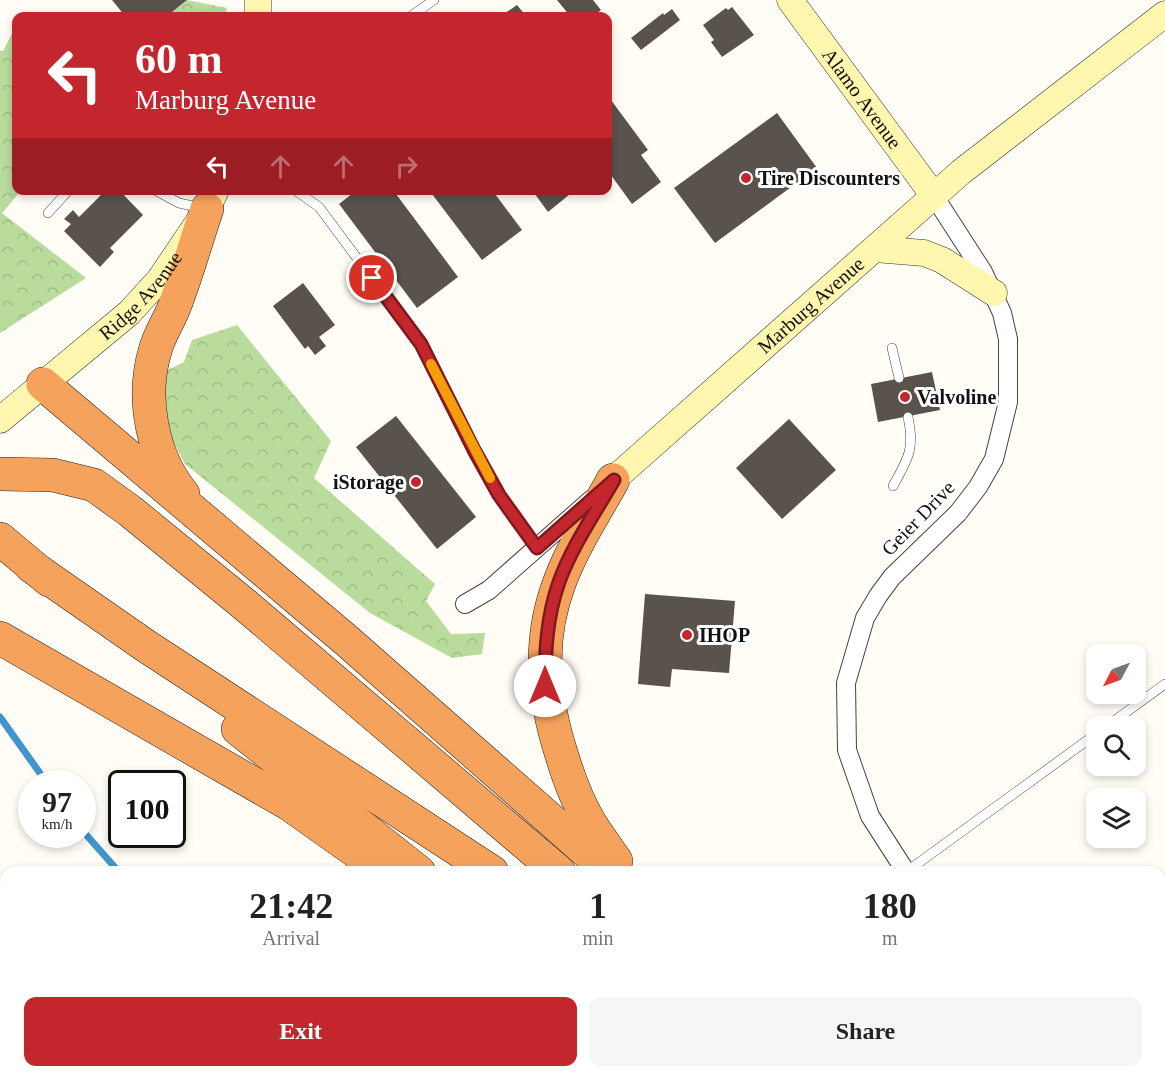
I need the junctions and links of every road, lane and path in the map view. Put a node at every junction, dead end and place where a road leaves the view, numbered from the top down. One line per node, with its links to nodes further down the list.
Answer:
1 (434, 0): 3 (lane)
2 (789, 0): 8 (street, Alamo Avenue)
3 (417, 12)
4 (1165, 14): 8 (street, Marburg Avenue)
5 (64, 195): 10 (lane)
6 (164, 195): 9 (lane)
7 (302, 195): 23 (lane)
8 (934, 196): 11 (street, Marburg Avenue); 12 (street, Geier Drive)
9 (211, 200): 15 (street, Ridge Avenue); 21 (highway)
10 (48, 213)
11 (875, 249): 12 (street); 19 (street, Marburg Avenue)
12 (994, 293): 36 (street, Geier Drive)
13 (892, 348): 14 (lane)
14 (899, 378)
15 (43, 384): 17 (street, Ridge Avenue); 21 (highway)
16 (908, 417): 20 (lane)
17 (0, 420)
18 (0, 474): 33 (highway)
19 (614, 480): 23 (street, Marburg Avenue); 35 (highway)
20 (893, 486)
21 (210, 525): 34 (highway)
22 (0, 539): 24 (highway)
23 (537, 548): 25 (street, Marburg Avenue)
24 (31, 566): 31 (highway); 32 (highway)
25 (465, 604)
26 (0, 638): 30 (highway)
27 (1165, 684): 28 (lane)
28 (1121, 716)
29 (1086, 741): 37 (lane)
30 (377, 866)
31 (411, 866)
32 (483, 866)
33 (552, 866)
34 (603, 866)
35 (621, 866)
36 (902, 866)
37 (914, 866)

